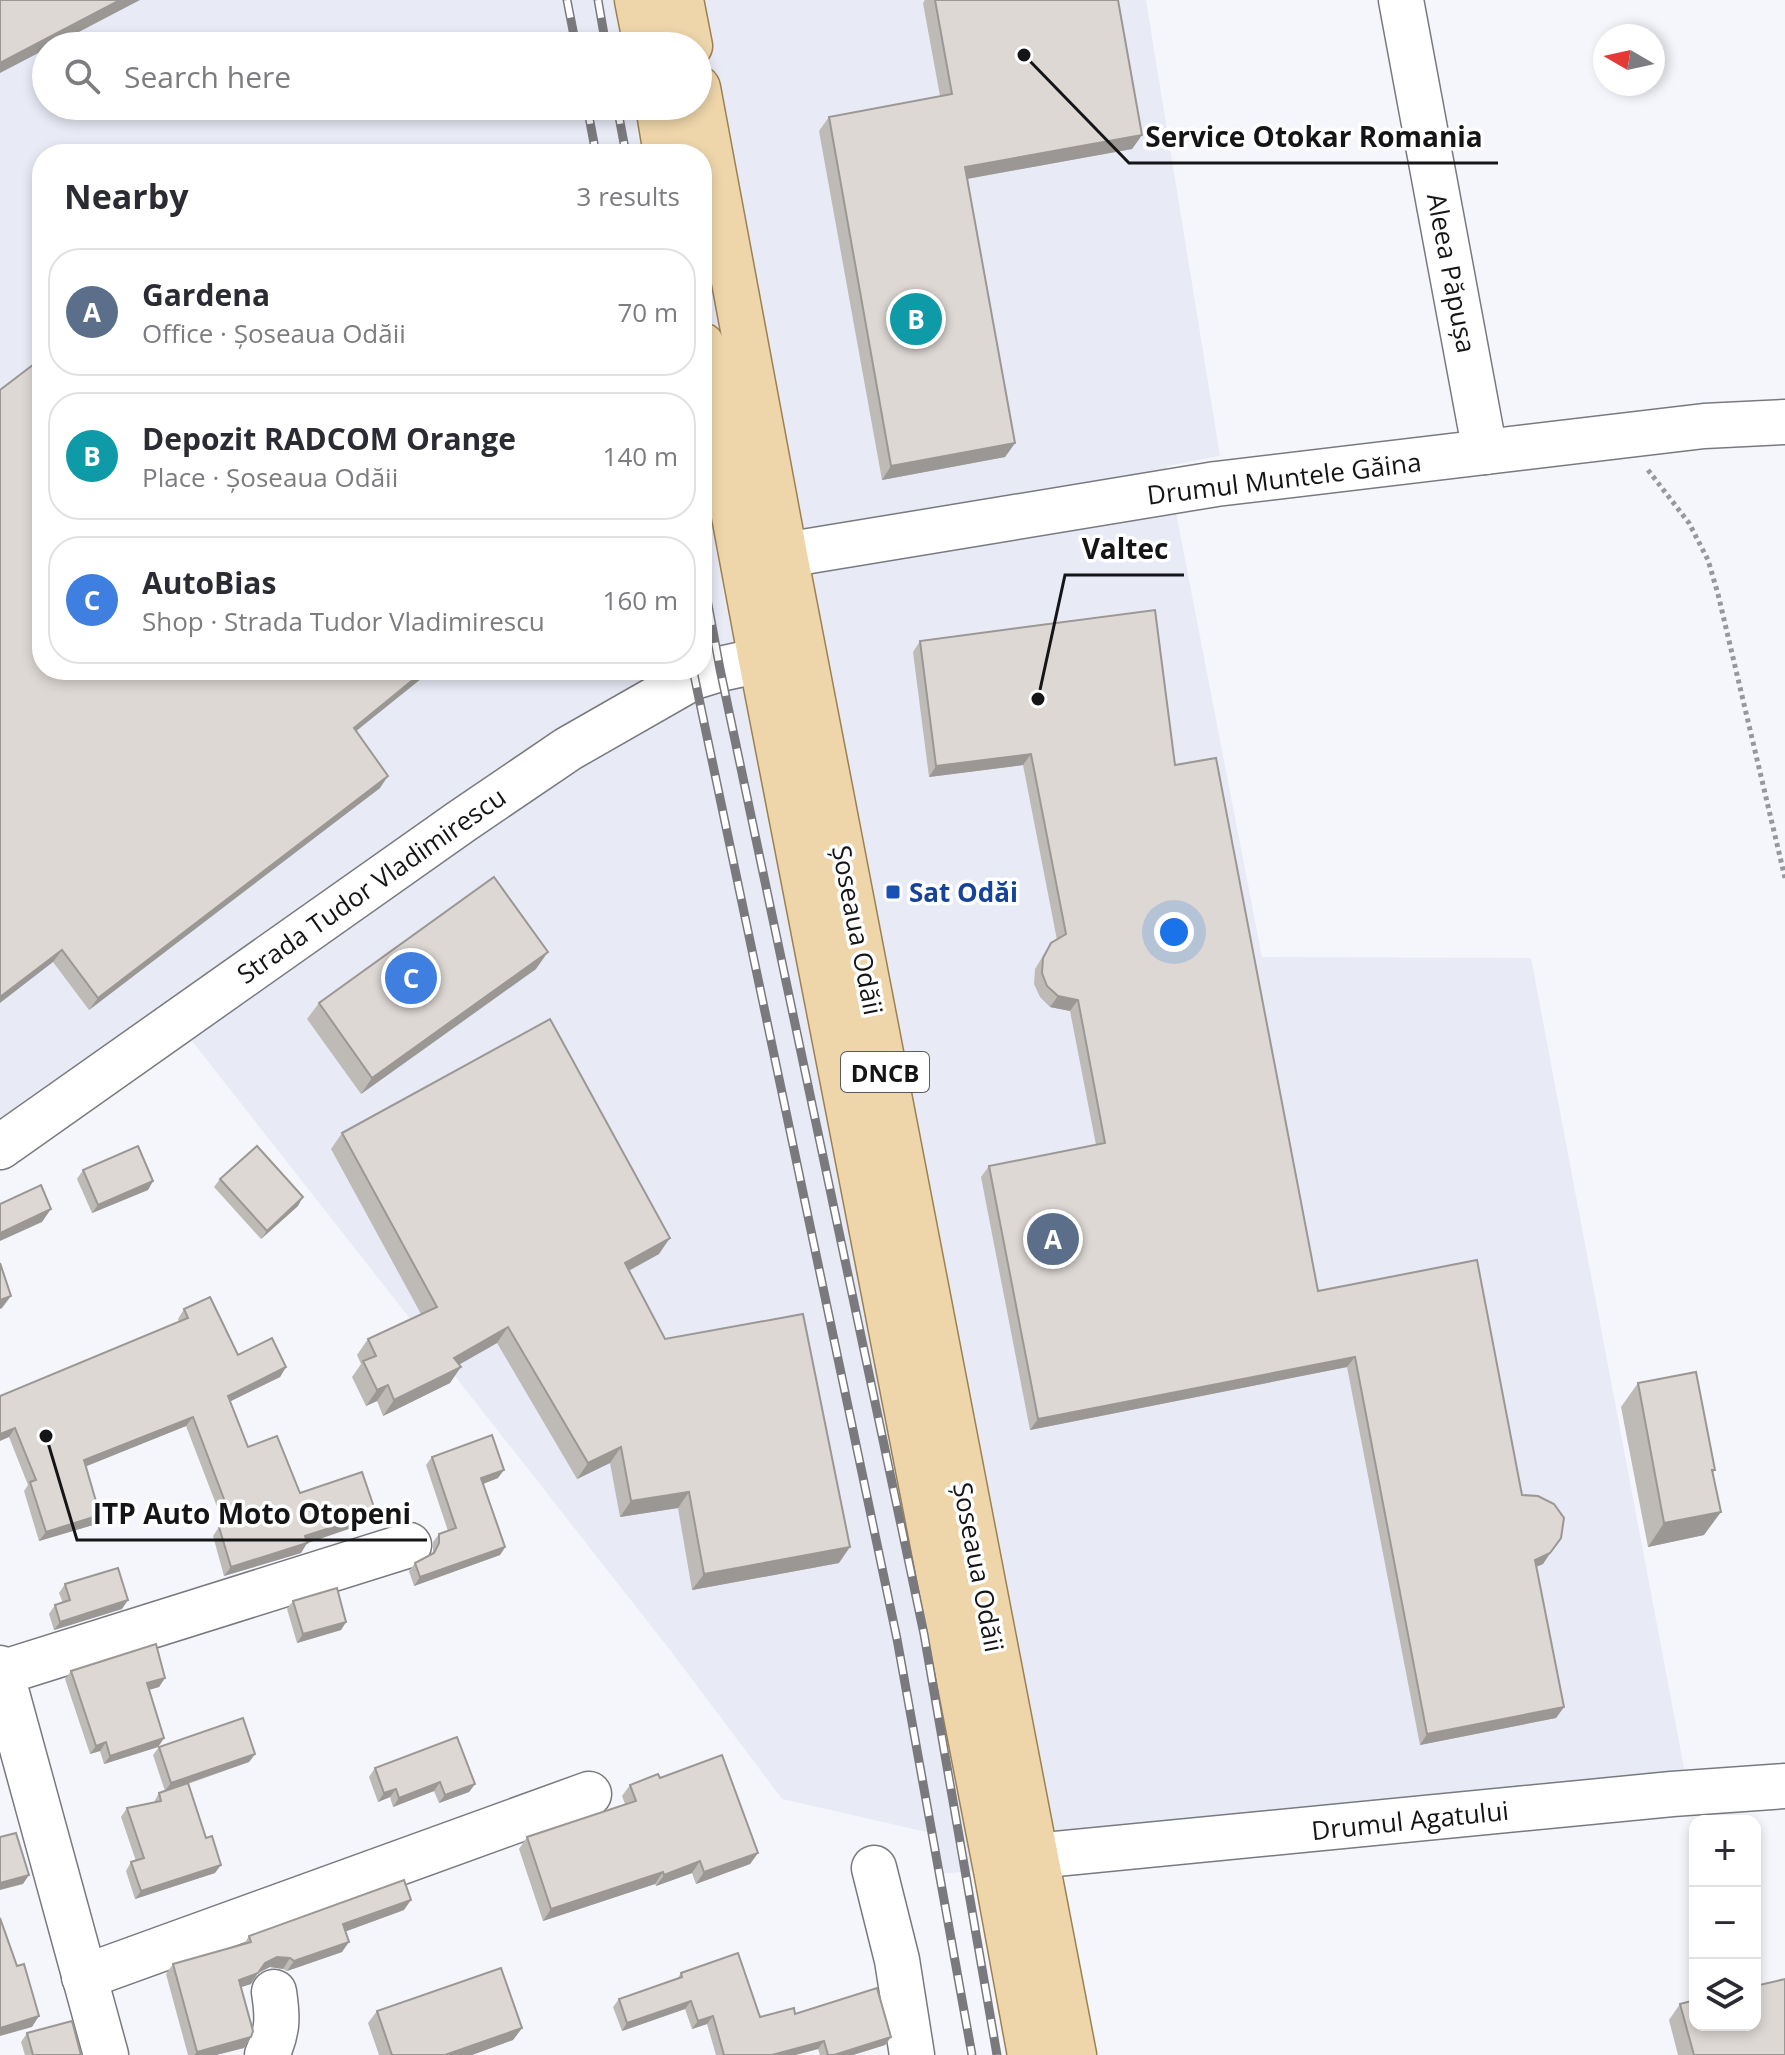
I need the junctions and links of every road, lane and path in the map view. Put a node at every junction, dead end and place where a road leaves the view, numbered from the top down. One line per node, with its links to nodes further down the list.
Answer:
1 (637, 0): 4 (main road)
2 (681, 0): 5 (main road)
3 (1401, 0): 14 (street, Aleea Păpușa)
4 (643, 32)
5 (687, 32)
6 (660, 120): 8 (main road)
7 (704, 120): 9 (main road, Șoseaua Odăii / DNCB)
8 (664, 144)
9 (708, 144)
10 (712, 163): 15 (main road, Șoseaua Odăii / DNCB)
11 (712, 398): 16 (main road, Șoseaua Odăii / DNCB)
12 (1785, 422): 13 (street, Drumul Muntele Găina)
13 (1621, 436): 14 (street, Drumul Muntele Găina); 19 (path)
14 (1485, 452): 15 (street, Drumul Muntele Găina)
15 (785, 555): 25 (main road, Șoseaua Odăii / DNCB)
16 (761, 660): 17 (street, Strada Tudor Vladimirescu); 32 (main road, Șoseaua Odăii / DNCB)
17 (712, 671)
18 (689, 680): 20 (street, Strada Tudor Vladimirescu)
19 (1785, 878)
20 (0, 1147)
21 (409, 1545): 22 (street)
22 (1, 1670): 27 (street)
23 (1785, 1786): 25 (street, Drumul Agatului)
24 (589, 1794): 27 (street)
25 (1035, 1856): 33 (main road, Șoseaua Odăii / DNCB)
26 (874, 1868): 31 (street)
27 (84, 1977): 29 (street)
28 (274, 1992): 30 (street)
29 (106, 2055)
30 (267, 2055)
31 (912, 2055)
32 (1030, 2055)
33 (1074, 2055)

